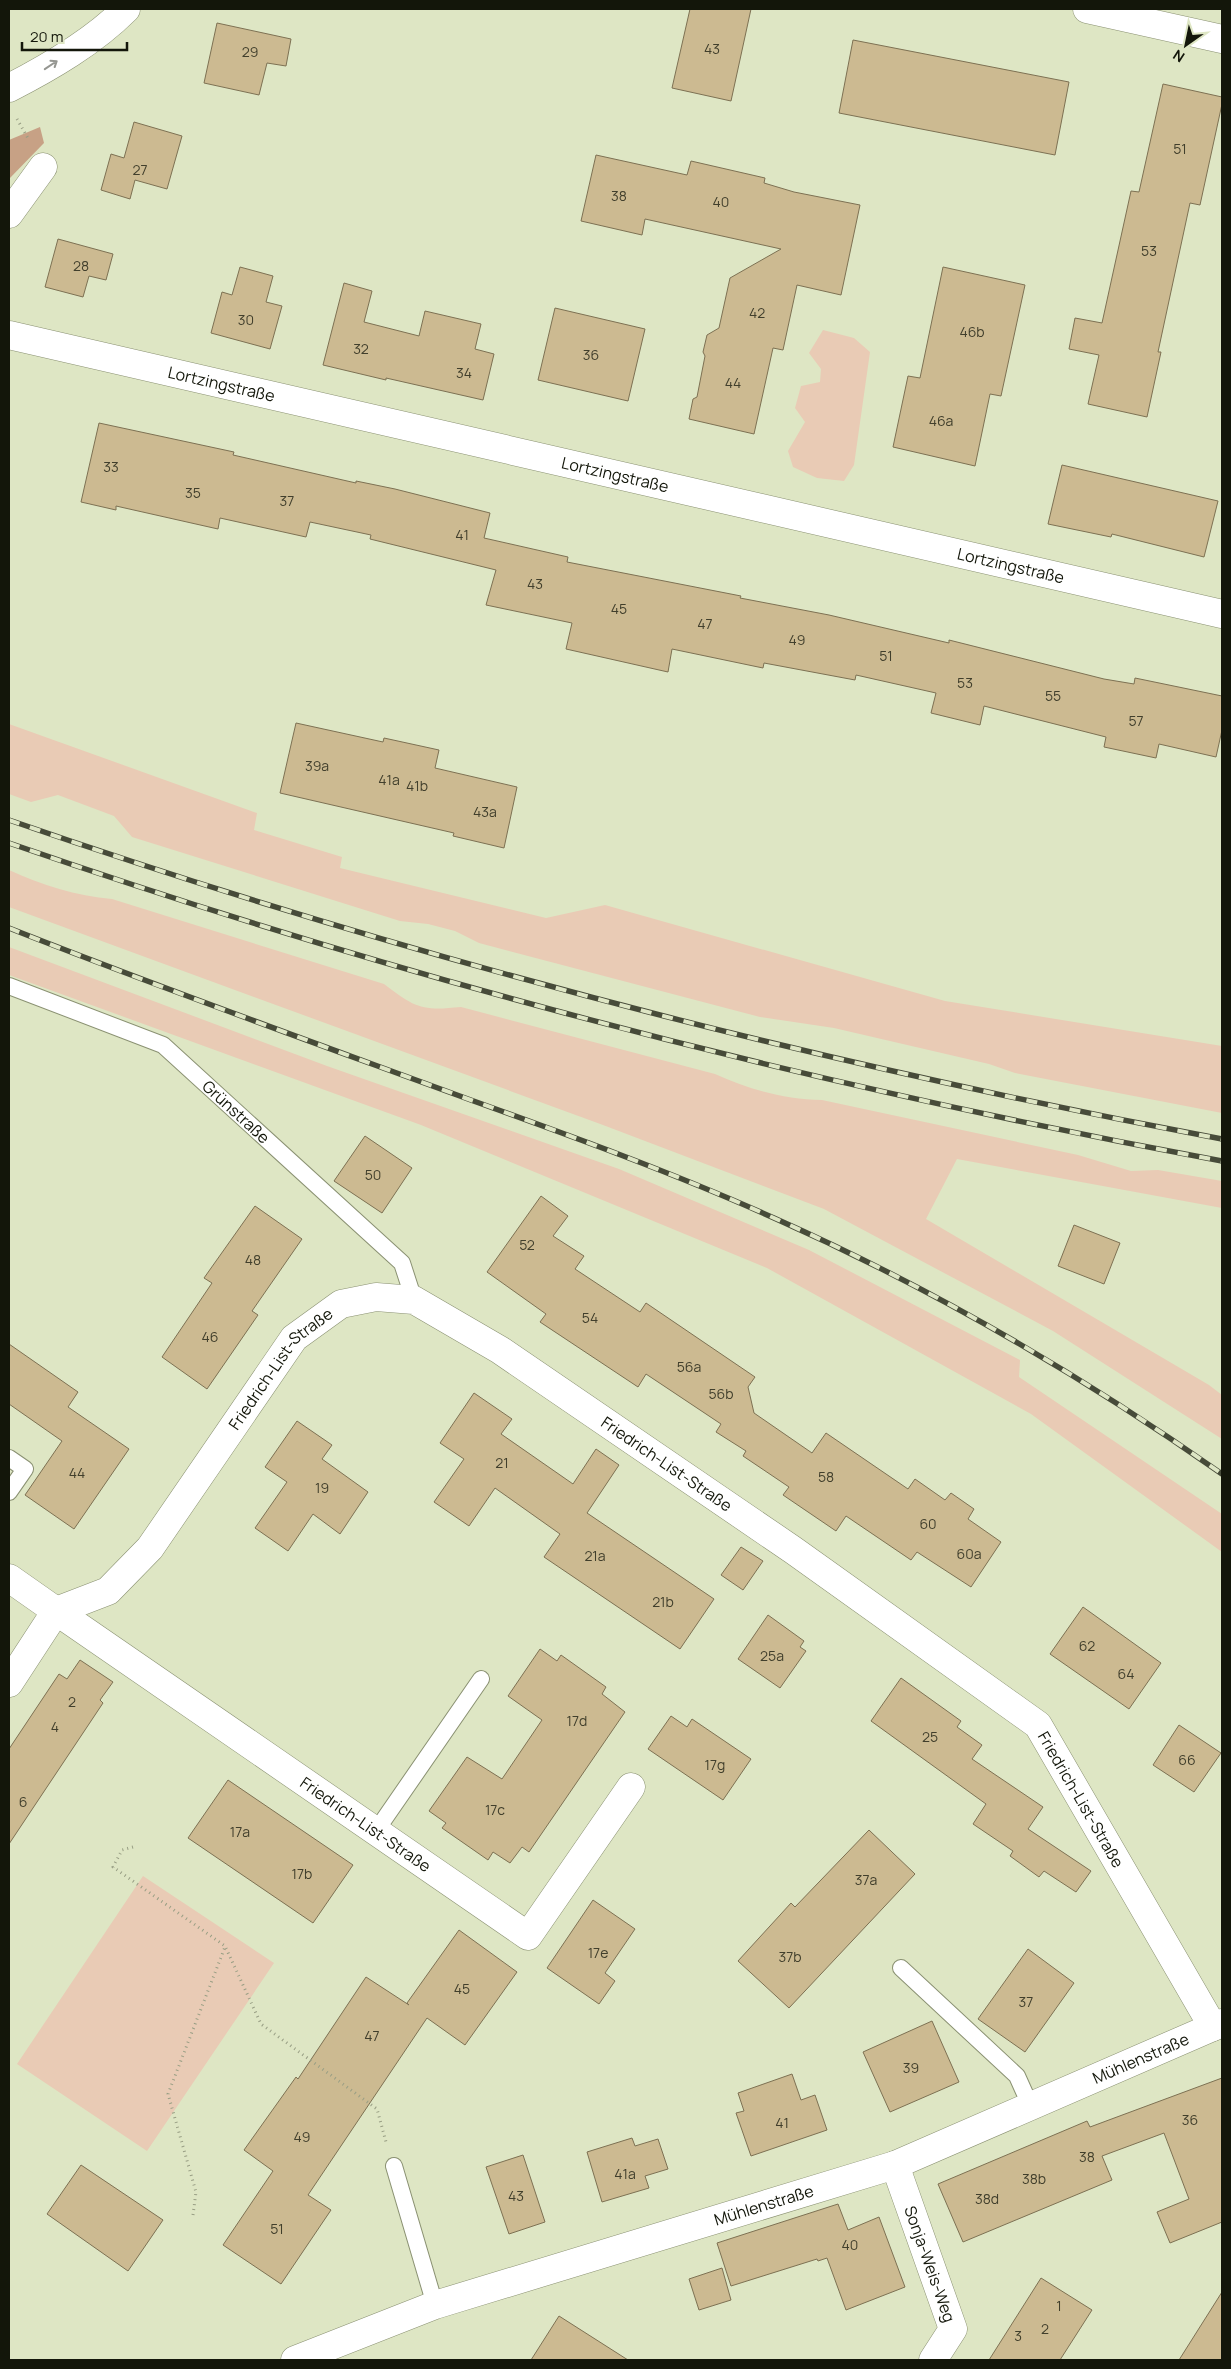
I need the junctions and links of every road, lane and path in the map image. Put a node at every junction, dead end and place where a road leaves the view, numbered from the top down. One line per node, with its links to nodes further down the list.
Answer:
1 (126, 9): 4 (street, one-way to 1)
2 (1087, 9): 3 (street)
3 (1222, 39)
4 (11, 99): 5 (path)
5 (43, 167): 6 (street)
6 (9, 214)
7 (9, 335): 8 (street, Lortzingstraße)
8 (1222, 614)
9 (9, 986): 10 (lane, Grünstraße)
10 (414, 1300): 14 (street, Friedrich-List-Straße); 22 (street, Friedrich-List-Straße)
11 (9, 1458): 12 (lane)
12 (9, 1492)
13 (9, 1578): 14 (street, Friedrich-List-Straße)
14 (56, 1611): 16 (street); 18 (street, Friedrich-List-Straße)
15 (481, 1679): 18 (lane)
16 (9, 1683)
17 (631, 1787): 18 (street, Friedrich-List-Straße)
18 (376, 1831)
19 (133, 1848): 20 (path)
20 (225, 1946): 25 (path); 26 (path)
21 (901, 1968): 23 (lane)
22 (1218, 2025): 23 (street, Mühlenstraße)
23 (1030, 2105): 24 (street, Mühlenstraße)
24 (895, 2165): 27 (street, Mühlenstraße); 29 (street, Sonja-Weis-Weg)
25 (394, 2166): 27 (lane)
26 (193, 2215)
27 (435, 2305): 28 (street, Mühlenstraße)
28 (295, 2360)
29 (933, 2360)

